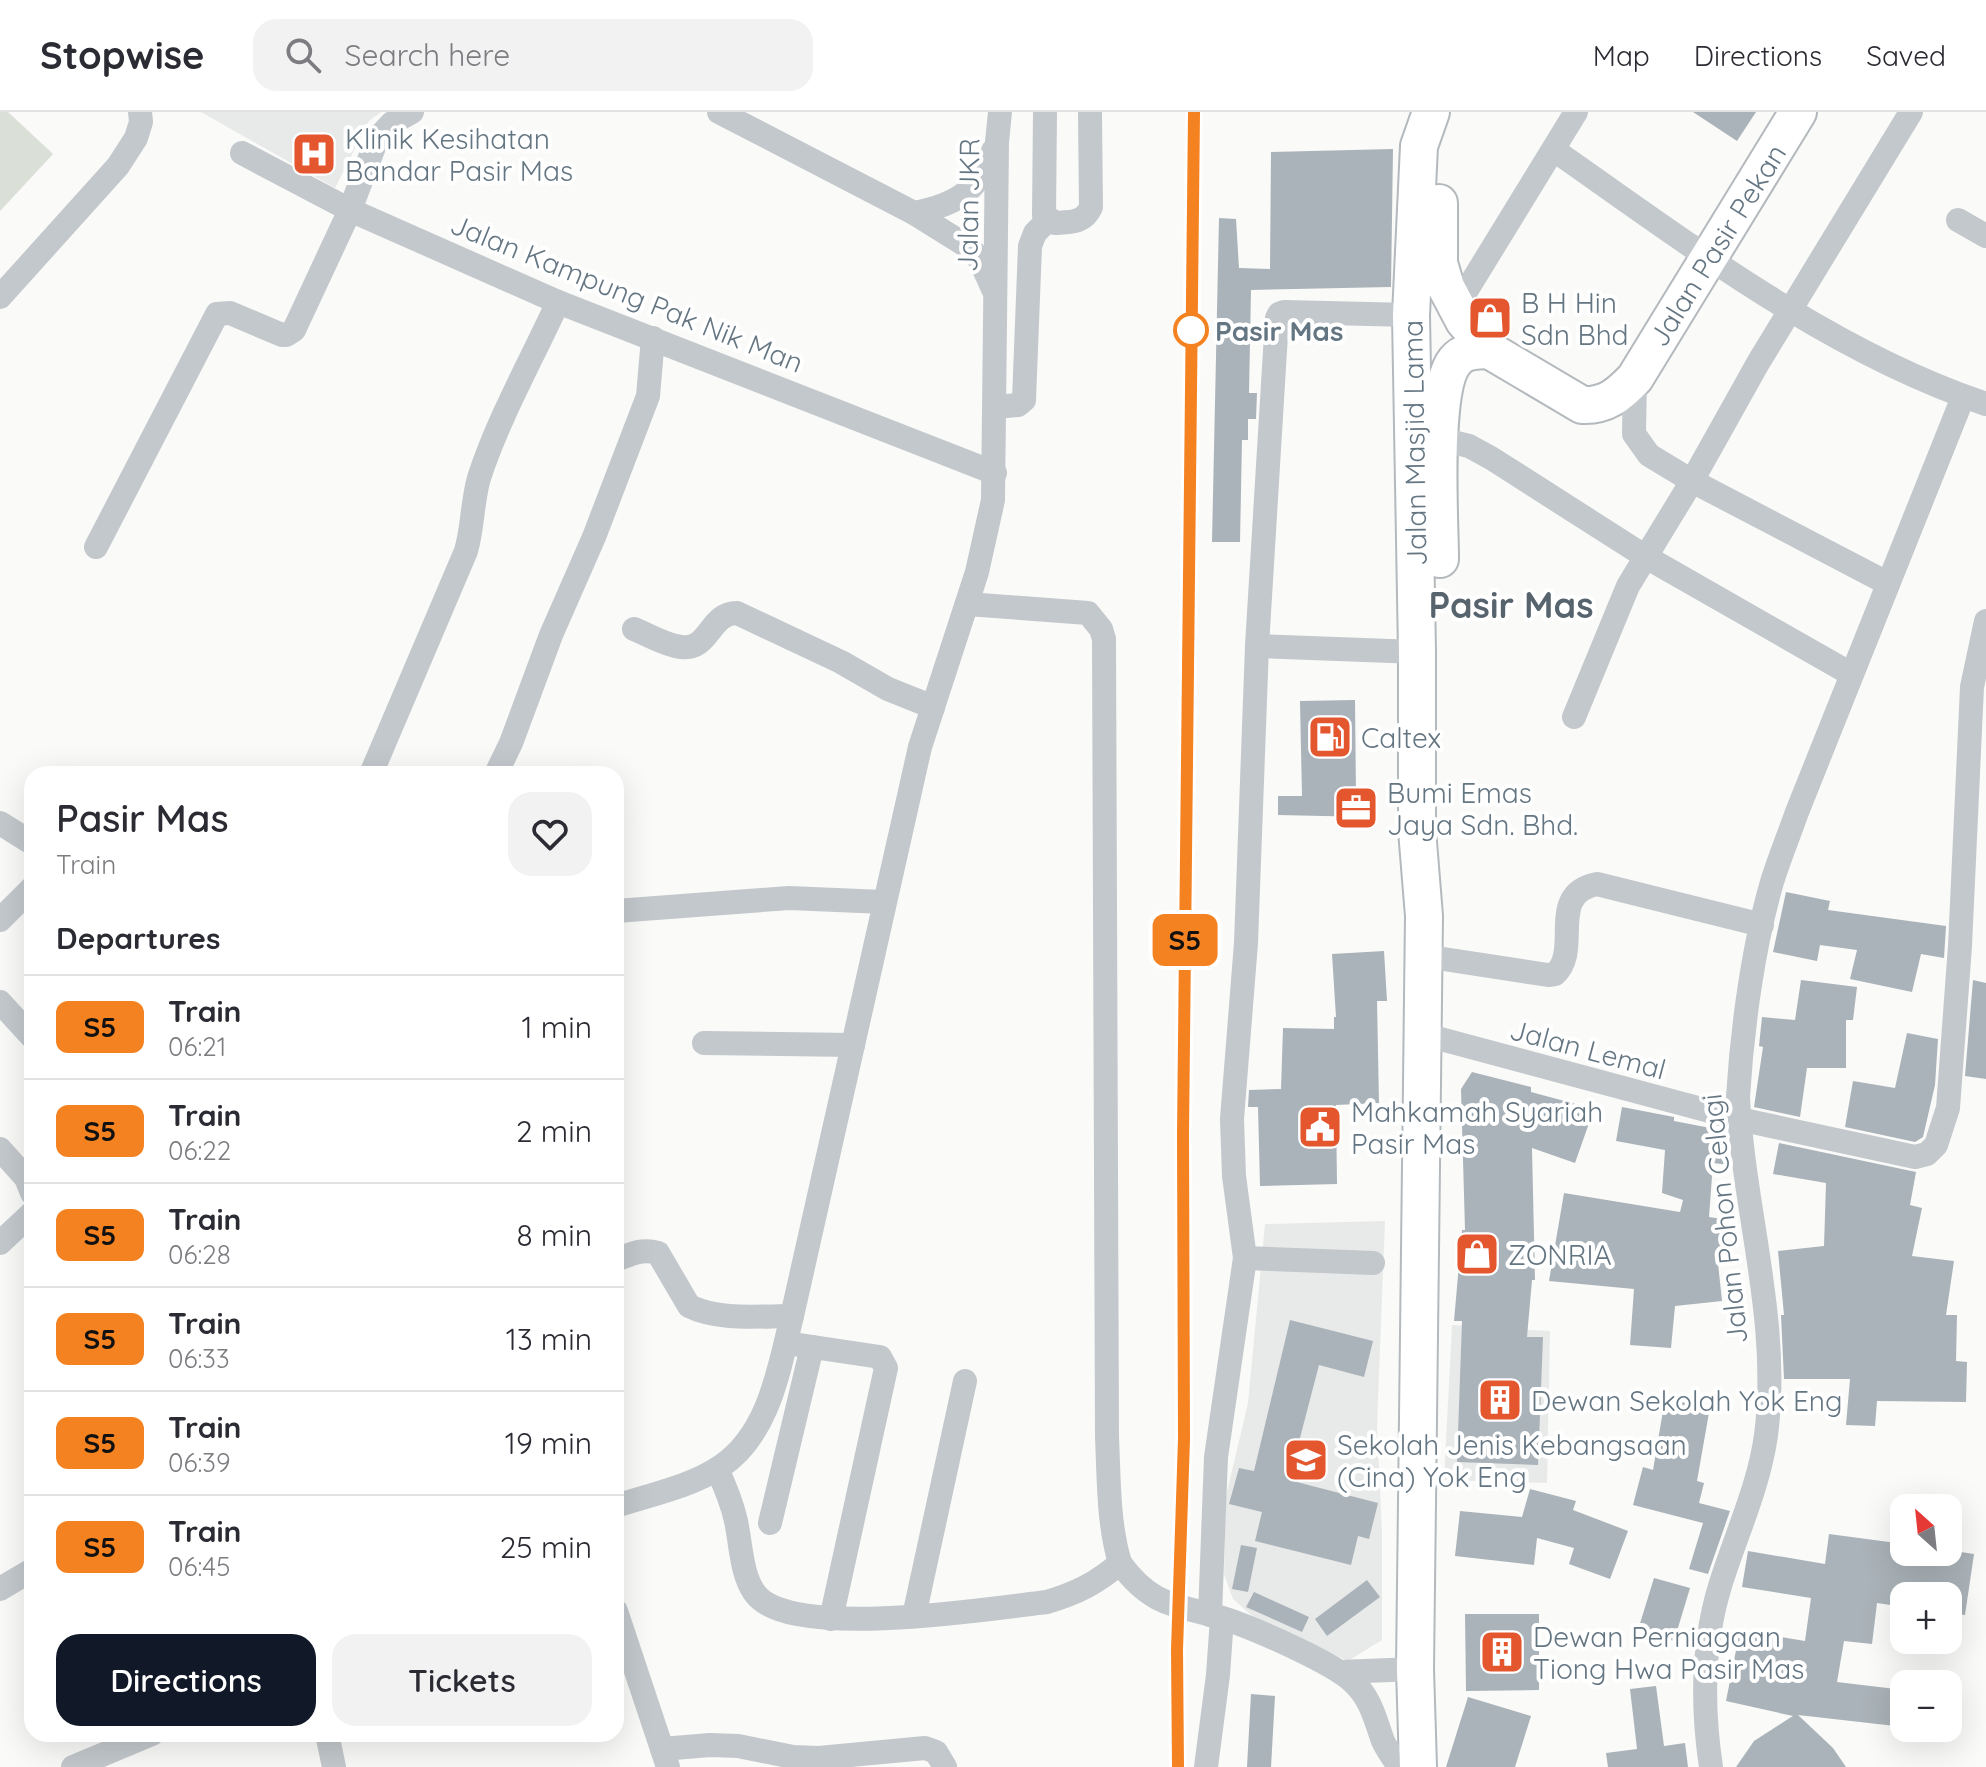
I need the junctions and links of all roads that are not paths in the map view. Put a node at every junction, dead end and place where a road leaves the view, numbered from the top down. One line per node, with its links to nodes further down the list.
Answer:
1 (140, 112): 20 (street)
2 (412, 112): 14 (street)
3 (719, 112): 15 (street)
4 (1000, 112): 11 (street, Jalan JKR)
5 (1045, 112): 16 (street)
6 (1090, 112): 16 (street)
7 (1576, 112): 12 (street)
8 (1798, 112): 19 (highway, Jalan Pasir Pekan)
9 (1911, 112): 24 (street)
10 (1431, 114): 23 (highway, Jalan Masjid Lama); 25 (highway, Jalan Masjid Lama)
11 (997, 142): 15 (street); 21 (street, Jalan JKR)
12 (1554, 150): 19 (street); 23 (street)
13 (242, 153): 14 (street, Jalan Kampung Pak Nik Man)
14 (350, 210): 22 (street, Jalan Kampung Pak Nik Man); 34 (street)
15 (914, 213): 21 (street)
16 (1048, 220): 30 (street)
17 (1958, 220): 18 (street)
18 (1986, 236)
19 (1709, 259): 24 (street); 28 (highway, Jalan Pasir Pekan)
20 (0, 297)
21 (997, 299): 30 (street, Jalan JKR)
22 (558, 302): 26 (street, Jalan Kampung Pak Nik Man); 45 (street)
23 (1457, 306): 27 (highway, Jalan Masjid Lama)
24 (1791, 309): 29 (street); 33 (street)
25 (1411, 315): 40 (street); 41 (highway, Jalan Masjid Lama)
26 (653, 338): 32 (street, Jalan Kampung Pak Nik Man); 46 (street)
27 (1489, 350): 28 (highway, Jalan Pasir Pekan); 31 (highway, Jalan Masjid Lama)
28 (1635, 378): 33 (street)
29 (1974, 400): 36 (street, Jalan Pohon Celagi)
30 (996, 407): 32 (street, Jalan JKR)
31 (1440, 439): 35 (street); 47 (highway, Jalan Masjid Lama)
32 (995, 473): 37 (street, Jalan JKR)
33 (1692, 481): 35 (street); 36 (street)
34 (96, 547)
35 (1646, 557): 42 (street); 44 (street)
36 (1887, 583): 42 (street, Jalan Pohon Celagi)
37 (967, 604): 43 (street, Jalan JKR); 76 (street)
38 (1986, 621): 61 (street, Jalan Lemal)
39 (634, 629): 43 (street)
40 (1257, 646): 41 (street); 67 (street)
41 (1417, 652): 47 (highway, Jalan Masjid Lama)
42 (1851, 674): 54 (street, Jalan Pohon Celagi)
43 (933, 707): 51 (street, Jalan JKR)
44 (1574, 717)
45 (374, 766)
46 (500, 766)
47 (1427, 786): 55 (highway, Jalan Masjid Lama)
48 (0, 823): 49 (street)
49 (24, 838)
50 (24, 896): 53 (street)
51 (884, 902): 52 (street); 60 (street, Jalan JKR)
52 (624, 910)
53 (0, 920)
54 (1762, 925): 55 (street); 61 (street, Jalan Pohon Celagi)
55 (1424, 956): 58 (highway, Jalan Masjid Lama)
56 (0, 1002): 57 (street)
57 (24, 1028)
58 (1422, 1034): 61 (street, Jalan Lemal); 83 (highway, Jalan Masjid Lama)
59 (704, 1043): 60 (street)
60 (853, 1045): 69 (street, Jalan JKR)
61 (1739, 1119): 94 (street, Jalan Pohon Celagi)
62 (0, 1149): 63 (street)
63 (24, 1176)
64 (24, 1220): 65 (street)
65 (0, 1243)
66 (624, 1257): 69 (street)
67 (1245, 1258): 68 (street); 80 (street)
68 (1373, 1263)
69 (792, 1316): 70 (street, Jalan JKR)
70 (786, 1343): 71 (street); 73 (street, Jalan JKR)
71 (812, 1347): 75 (street); 81 (street)
72 (965, 1381): 79 (street)
73 (717, 1469): 74 (street); 81 (street)
74 (624, 1503)
75 (770, 1523)
76 (1120, 1563): 79 (street); 80 (street)
77 (24, 1573): 78 (street)
78 (3, 1581)
79 (914, 1616): 81 (street)
80 (1216, 1616): 84 (street); 91 (street)
81 (831, 1619)
82 (624, 1635): 87 (street)
83 (1415, 1669): 84 (street); 93 (highway, Jalan Masjid Lama)
84 (1340, 1672): 92 (street)
85 (133, 1742): 88 (street)
86 (329, 1742): 89 (street)
87 (665, 1758): 90 (street)
88 (73, 1767)
89 (334, 1767)
90 (945, 1767)
91 (1206, 1767)
92 (1399, 1767)
93 (1418, 1767)
94 (1711, 1767)

